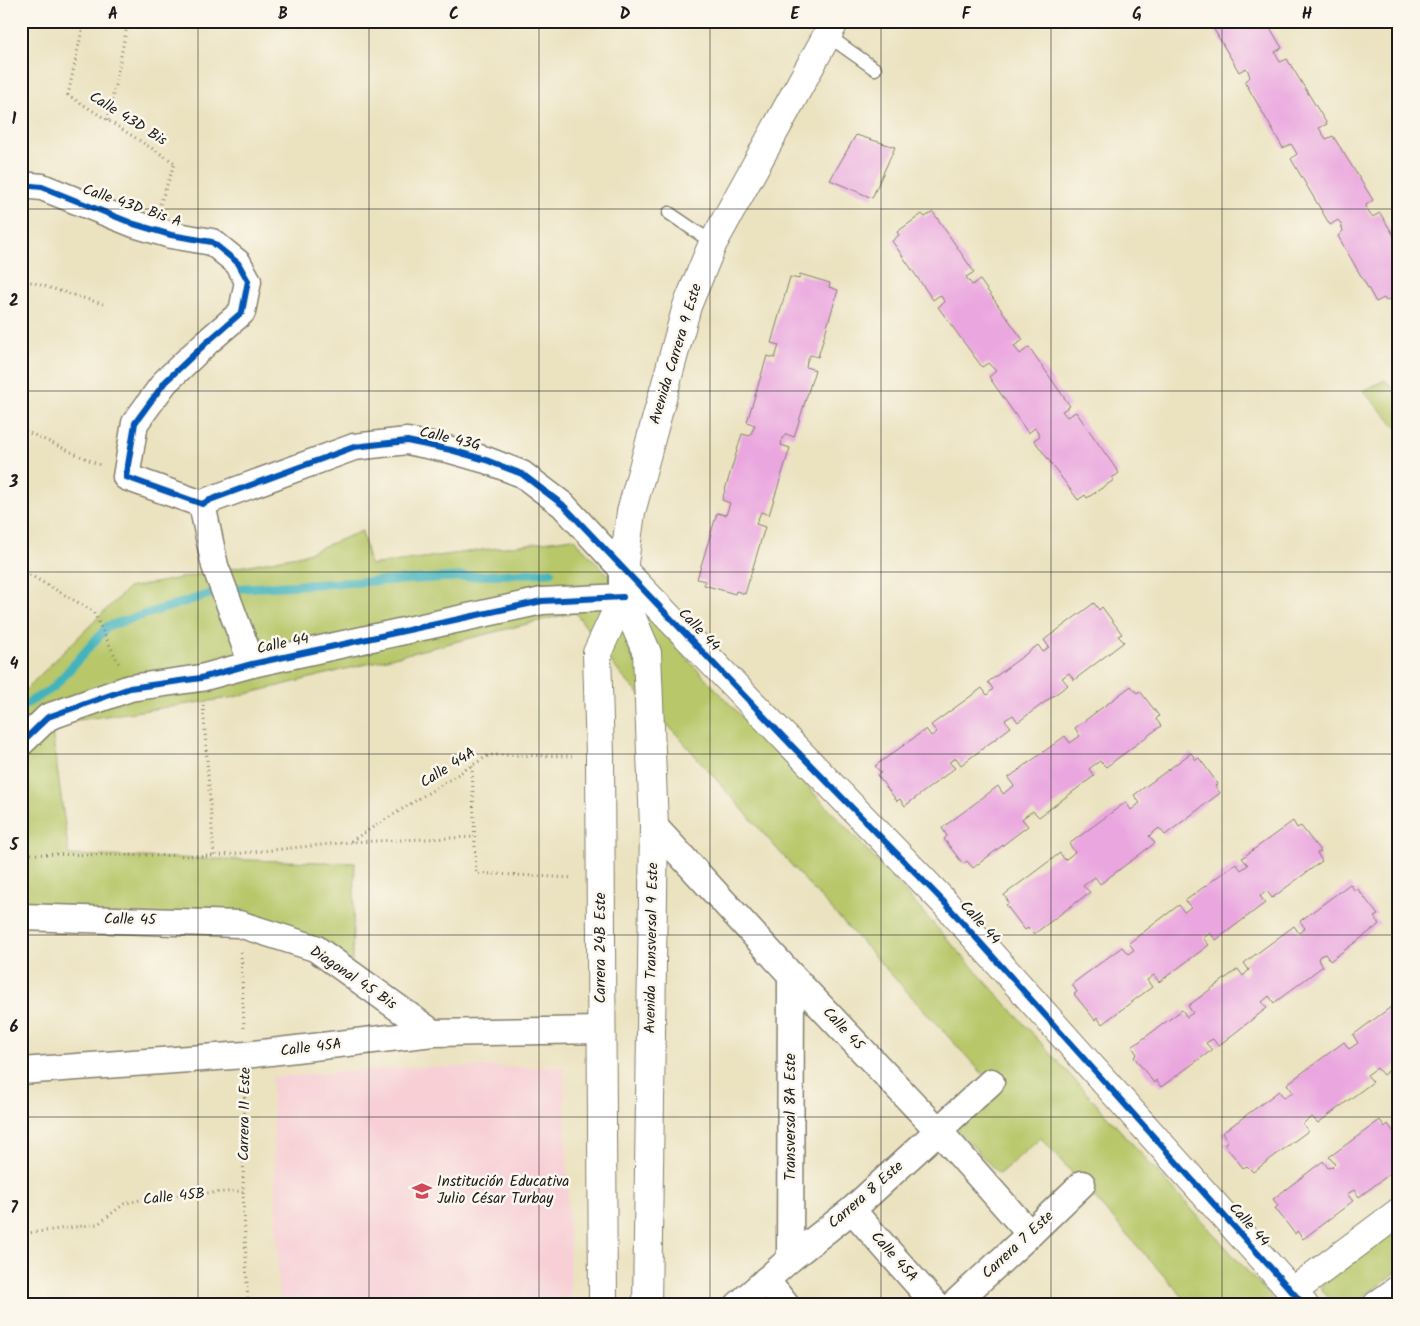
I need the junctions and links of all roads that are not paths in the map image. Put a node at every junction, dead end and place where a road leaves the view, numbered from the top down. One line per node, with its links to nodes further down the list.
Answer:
1 (831, 28): 2 (lane); 5 (main road, Avenida Carrera 9 Este)
2 (875, 69)
3 (21, 185): 6 (street, Calle 43D Bis A)
4 (669, 213): 5 (lane)
5 (713, 243): 7 (main road, Avenida Carrera 9 Este)
6 (202, 504): 7 (street, Calle 43G); 9 (street)
7 (623, 570): 8 (main road, Avenida Carrera 9 Este); 27 (main road, Calle 44)
8 (623, 597): 9 (street, Calle 44); 11 (main road, Avenida Transversal 9 Este); 15 (main road, Carrera 24B Este)
9 (252, 664): 10 (street, Calle 44)
10 (21, 743)
11 (654, 826): 14 (street, Calle 45); 29 (main road, Avenida Transversal 9 Este)
12 (21, 917): 13 (street, Calle 45)
13 (239, 924): 16 (street, Diagonal 45 Bis)
14 (792, 975): 19 (street, Calle 45); 24 (street, Transversal 8A Este)
15 (601, 1030): 16 (street, Calle 45A); 28 (main road, Carrera 24B Este)
16 (433, 1033): 17 (street, Calle 45A)
17 (21, 1071)
18 (990, 1082): 19 (street, Carrera 8 Este)
19 (938, 1130): 21 (street, Carrera 8 Este); 23 (street, Calle 45)
20 (1082, 1184): 23 (street, Carrera 7 Este)
21 (852, 1210): 24 (street, Carrera 8 Este); 32 (street, Calle 45A)
22 (1399, 1212): 27 (main road)
23 (1030, 1234): 33 (street, Carrera 7 Este)
24 (790, 1259): 25 (street, Carrera 8 Este)
25 (766, 1280): 30 (street, Carrera 8 Este); 31 (street)
26 (1399, 1289): 34 (main road)
27 (1298, 1298)
28 (603, 1305)
29 (647, 1305)
30 (738, 1305)
31 (786, 1305)
32 (936, 1305)
33 (953, 1305)
34 (1377, 1305)

